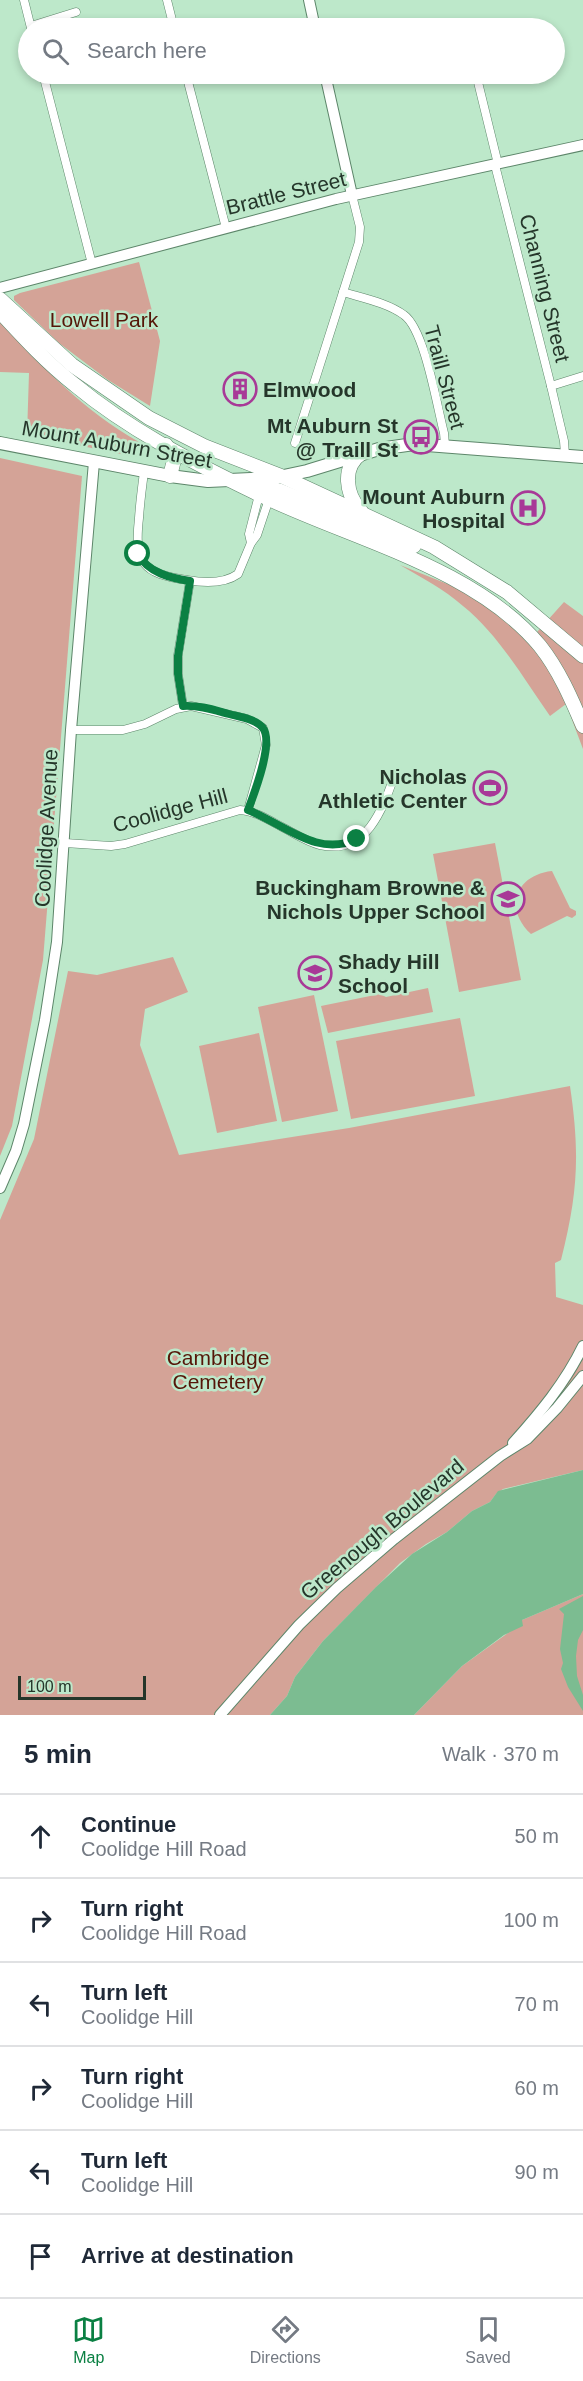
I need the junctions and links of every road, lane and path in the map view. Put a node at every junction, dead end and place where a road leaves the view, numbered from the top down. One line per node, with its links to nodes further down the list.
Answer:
1 (24, 0): 5 (street)
2 (166, 0): 7 (street)
3 (309, 0): 8 (main road)
4 (76, 12): 6 (street)
5 (29, 18)
6 (58, 18)
7 (171, 18)
8 (313, 18)
9 (46, 84): 17 (street)
10 (189, 84): 16 (street)
11 (327, 84): 15 (main road)
12 (478, 84): 14 (street, Channing Street)
13 (583, 145): 14 (main road, Brattle Street)
14 (496, 165): 15 (main road, Brattle Street); 23 (street, Channing Street)
15 (352, 195): 16 (main road, Brattle Street); 19 (street)
16 (226, 228): 17 (main road, Brattle Street)
17 (92, 264): 18 (main road, Brattle Street)
18 (0, 288)
19 (343, 292): 25 (street); 27 (street, Traill Street)
20 (0, 299): 34 (highway)
21 (0, 312): 26 (highway)
22 (583, 376): 23 (street)
23 (551, 386): 29 (street, Channing Street)
24 (0, 443): 31 (main road, Mount Auburn Street)
25 (296, 443)
26 (166, 445): 33 (highway); 35 (highway)
27 (445, 445): 28 (main road, Mount Auburn Street); 29 (main road, Mount Auburn Street)
28 (362, 453): 34 (main road, Mount Auburn Street); 37 (highway)
29 (565, 455): 30 (main road, Mount Auburn Street)
30 (583, 457)
31 (94, 462): 32 (main road, Mount Auburn Street); 45 (main road, Coolidge Avenue)
32 (144, 472): 33 (main road, Mount Auburn Street); 39 (street)
33 (170, 476): 35 (main road, Mount Auburn Street)
34 (281, 476): 35 (main road, Mount Auburn Street); 37 (highway)
35 (233, 481): 36 (highway); 38 (highway)
36 (264, 497): 39 (street); 41 (highway)
37 (365, 514): 38 (highway)
38 (487, 579): 40 (highway)
39 (190, 581): 43 (street)
40 (583, 656)
41 (556, 670): 42 (highway); 44 (highway)
42 (583, 704)
43 (183, 706): 45 (street); 47 (street, Coolidge Hill)
44 (583, 726)
45 (71, 730): 48 (main road, Coolidge Avenue)
46 (395, 774): 47 (street, Coolidge Hill)
47 (248, 810): 48 (street, Coolidge Hill)
48 (65, 843): 49 (main road, Coolidge Avenue)
49 (0, 1188)
50 (583, 1346): 52 (main road, Greenough Boulevard)
51 (583, 1377): 52 (main road, Greenough Boulevard)
52 (501, 1456): 53 (main road, Greenough Boulevard)
53 (220, 1715)

